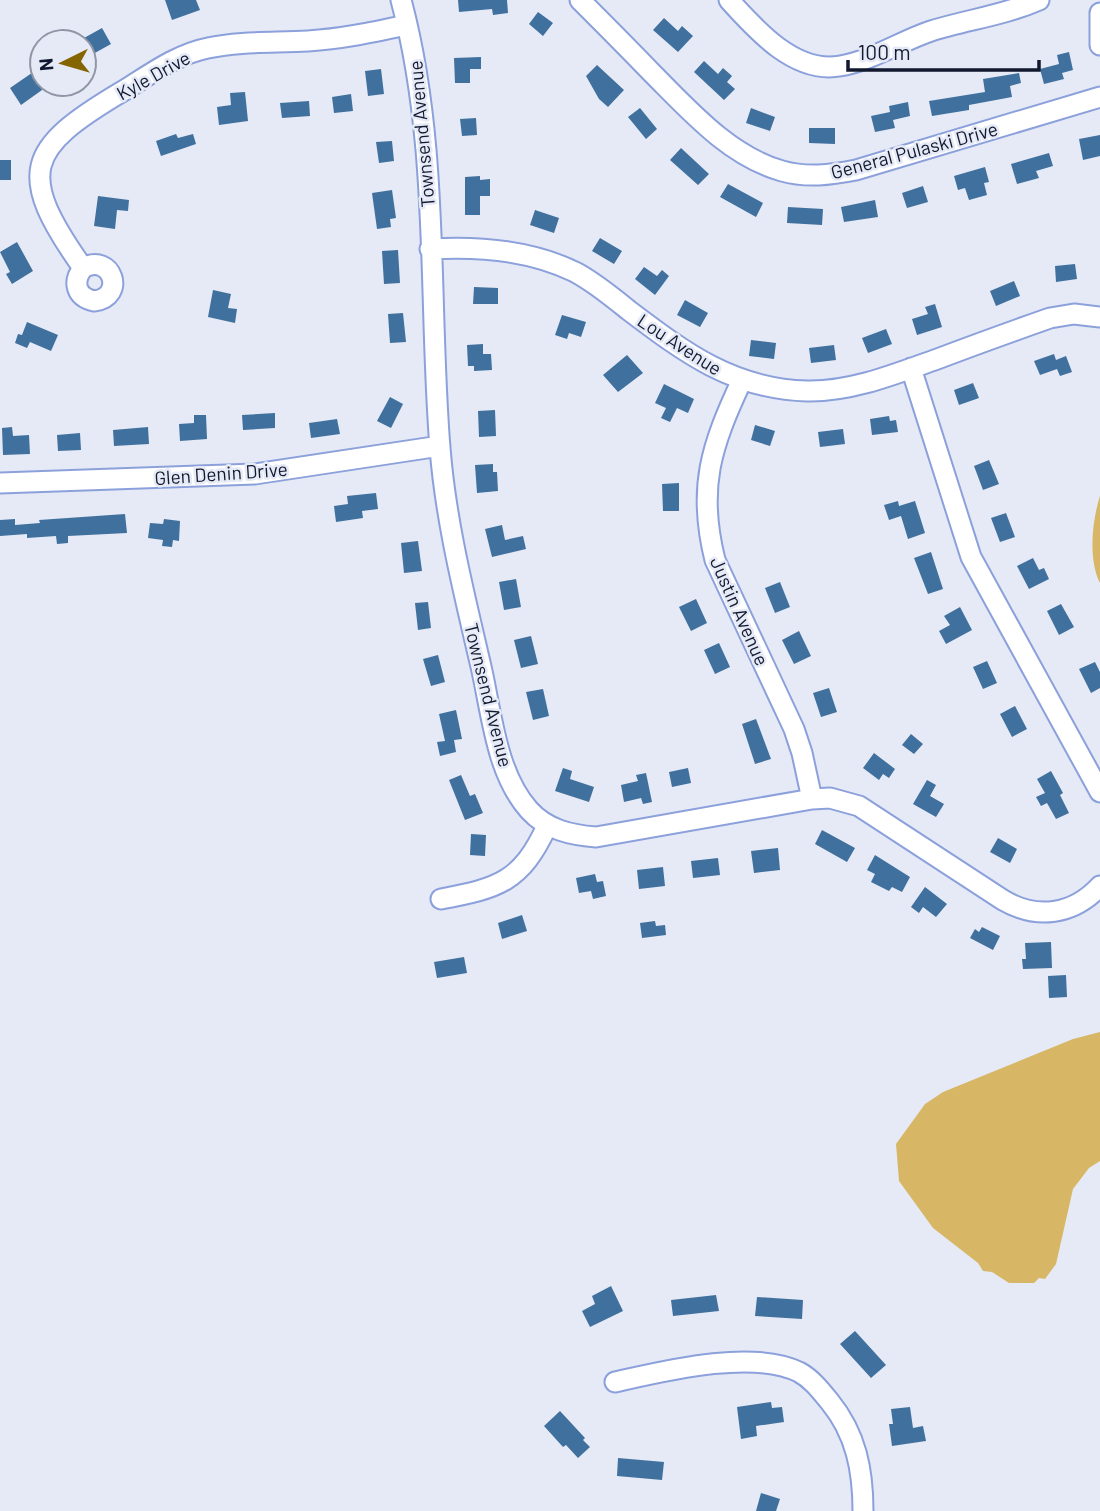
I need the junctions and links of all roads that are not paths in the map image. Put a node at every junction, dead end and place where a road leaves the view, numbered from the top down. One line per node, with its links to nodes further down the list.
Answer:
1 (401, 0): 6 (street, Townsend Avenue)
2 (580, 0): 8 (street, General Pulaski Drive)
3 (729, 0): 4 (street)
4 (1039, 0)
5 (1100, 12): 7 (street)
6 (407, 25): 9 (street, Townsend Avenue); 10 (street, Kyle Drive)
7 (1100, 45)
8 (1100, 97)
9 (430, 249): 13 (street, Lou Avenue); 14 (street, Townsend Avenue)
10 (83, 268)
11 (1100, 317): 12 (street, Lou Avenue)
12 (911, 368): 13 (street, Lou Avenue); 16 (street)
13 (742, 380): 17 (street, Justin Avenue)
14 (440, 446): 15 (street, Glen Denin Drive); 18 (street, Townsend Avenue)
15 (0, 483)
16 (1100, 792)
17 (811, 799): 18 (street); 19 (street)
18 (547, 826): 20 (street)
19 (1100, 886)
20 (441, 899)
21 (615, 1382): 22 (street)
22 (863, 1511)

